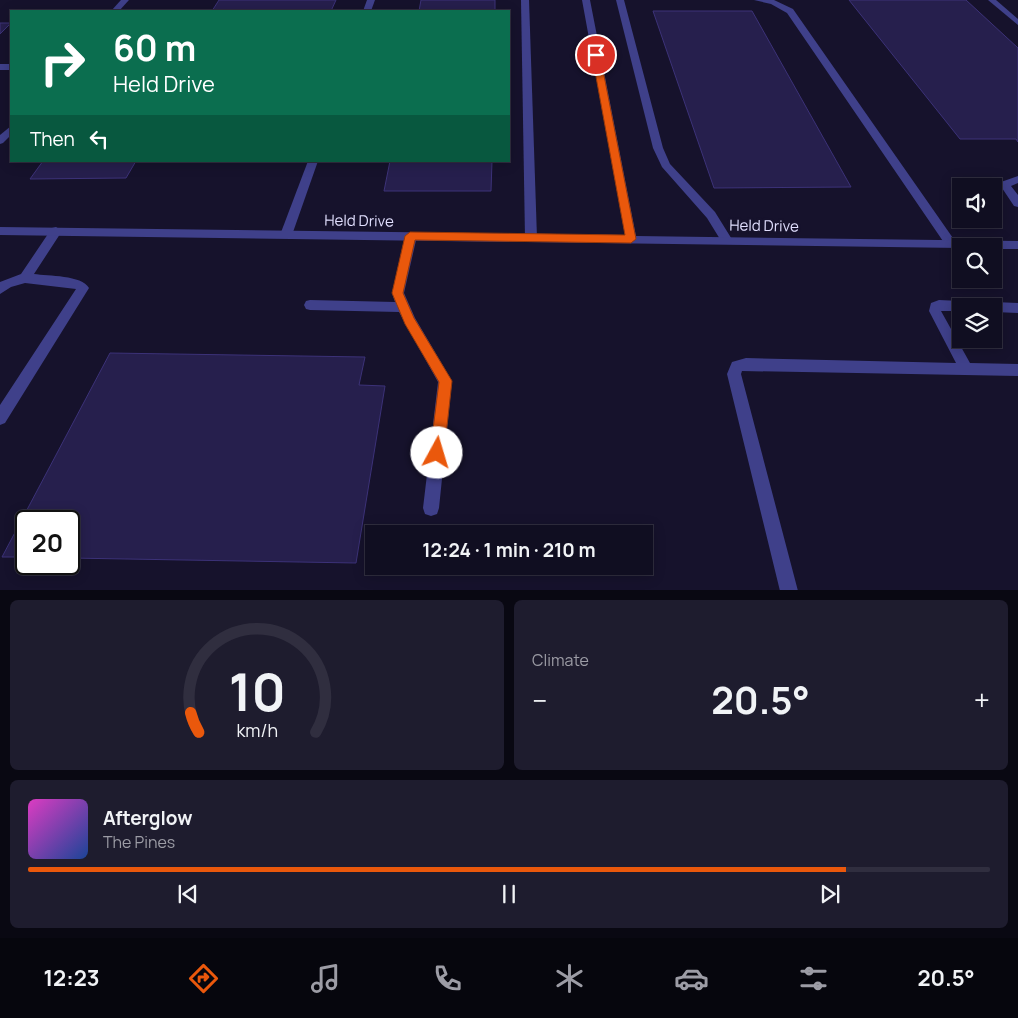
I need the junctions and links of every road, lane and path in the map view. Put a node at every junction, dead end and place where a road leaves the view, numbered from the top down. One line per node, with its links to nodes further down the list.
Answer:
1 (125, 0): 7 (street)
2 (525, 0): 19 (street)
3 (586, 0): 20 (street)
4 (620, 0): 21 (street)
5 (758, 0): 22 (street)
6 (992, 0): 8 (street)
7 (116, 10)
8 (1014, 16): 9 (street)
9 (1018, 23)
10 (10, 130): 11 (street)
11 (0, 141)
12 (313, 162): 17 (street)
13 (1018, 180): 14 (street)
14 (1018, 204)
15 (0, 230): 16 (street, Held Drive)
16 (56, 231): 17 (street, Held Drive); 24 (street)
17 (286, 235): 18 (street, Held Drive)
18 (410, 236): 19 (street, Held Drive); 28 (street)
19 (531, 238): 20 (street, Held Drive)
20 (631, 239): 21 (street, Held Drive)
21 (727, 241): 22 (street, Held Drive)
22 (951, 244): 23 (street, Held Drive)
23 (1018, 245)
24 (25, 278): 25 (street); 35 (street)
25 (0, 289)
26 (310, 305): 28 (street)
27 (952, 305): 31 (street)
28 (403, 307): 36 (street)
29 (1002, 307): 30 (street)
30 (1018, 308)
31 (952, 343)
32 (955, 348): 33 (street)
33 (966, 369): 34 (street); 37 (street)
34 (1018, 370)
35 (0, 418)
36 (431, 508)
37 (789, 590)

